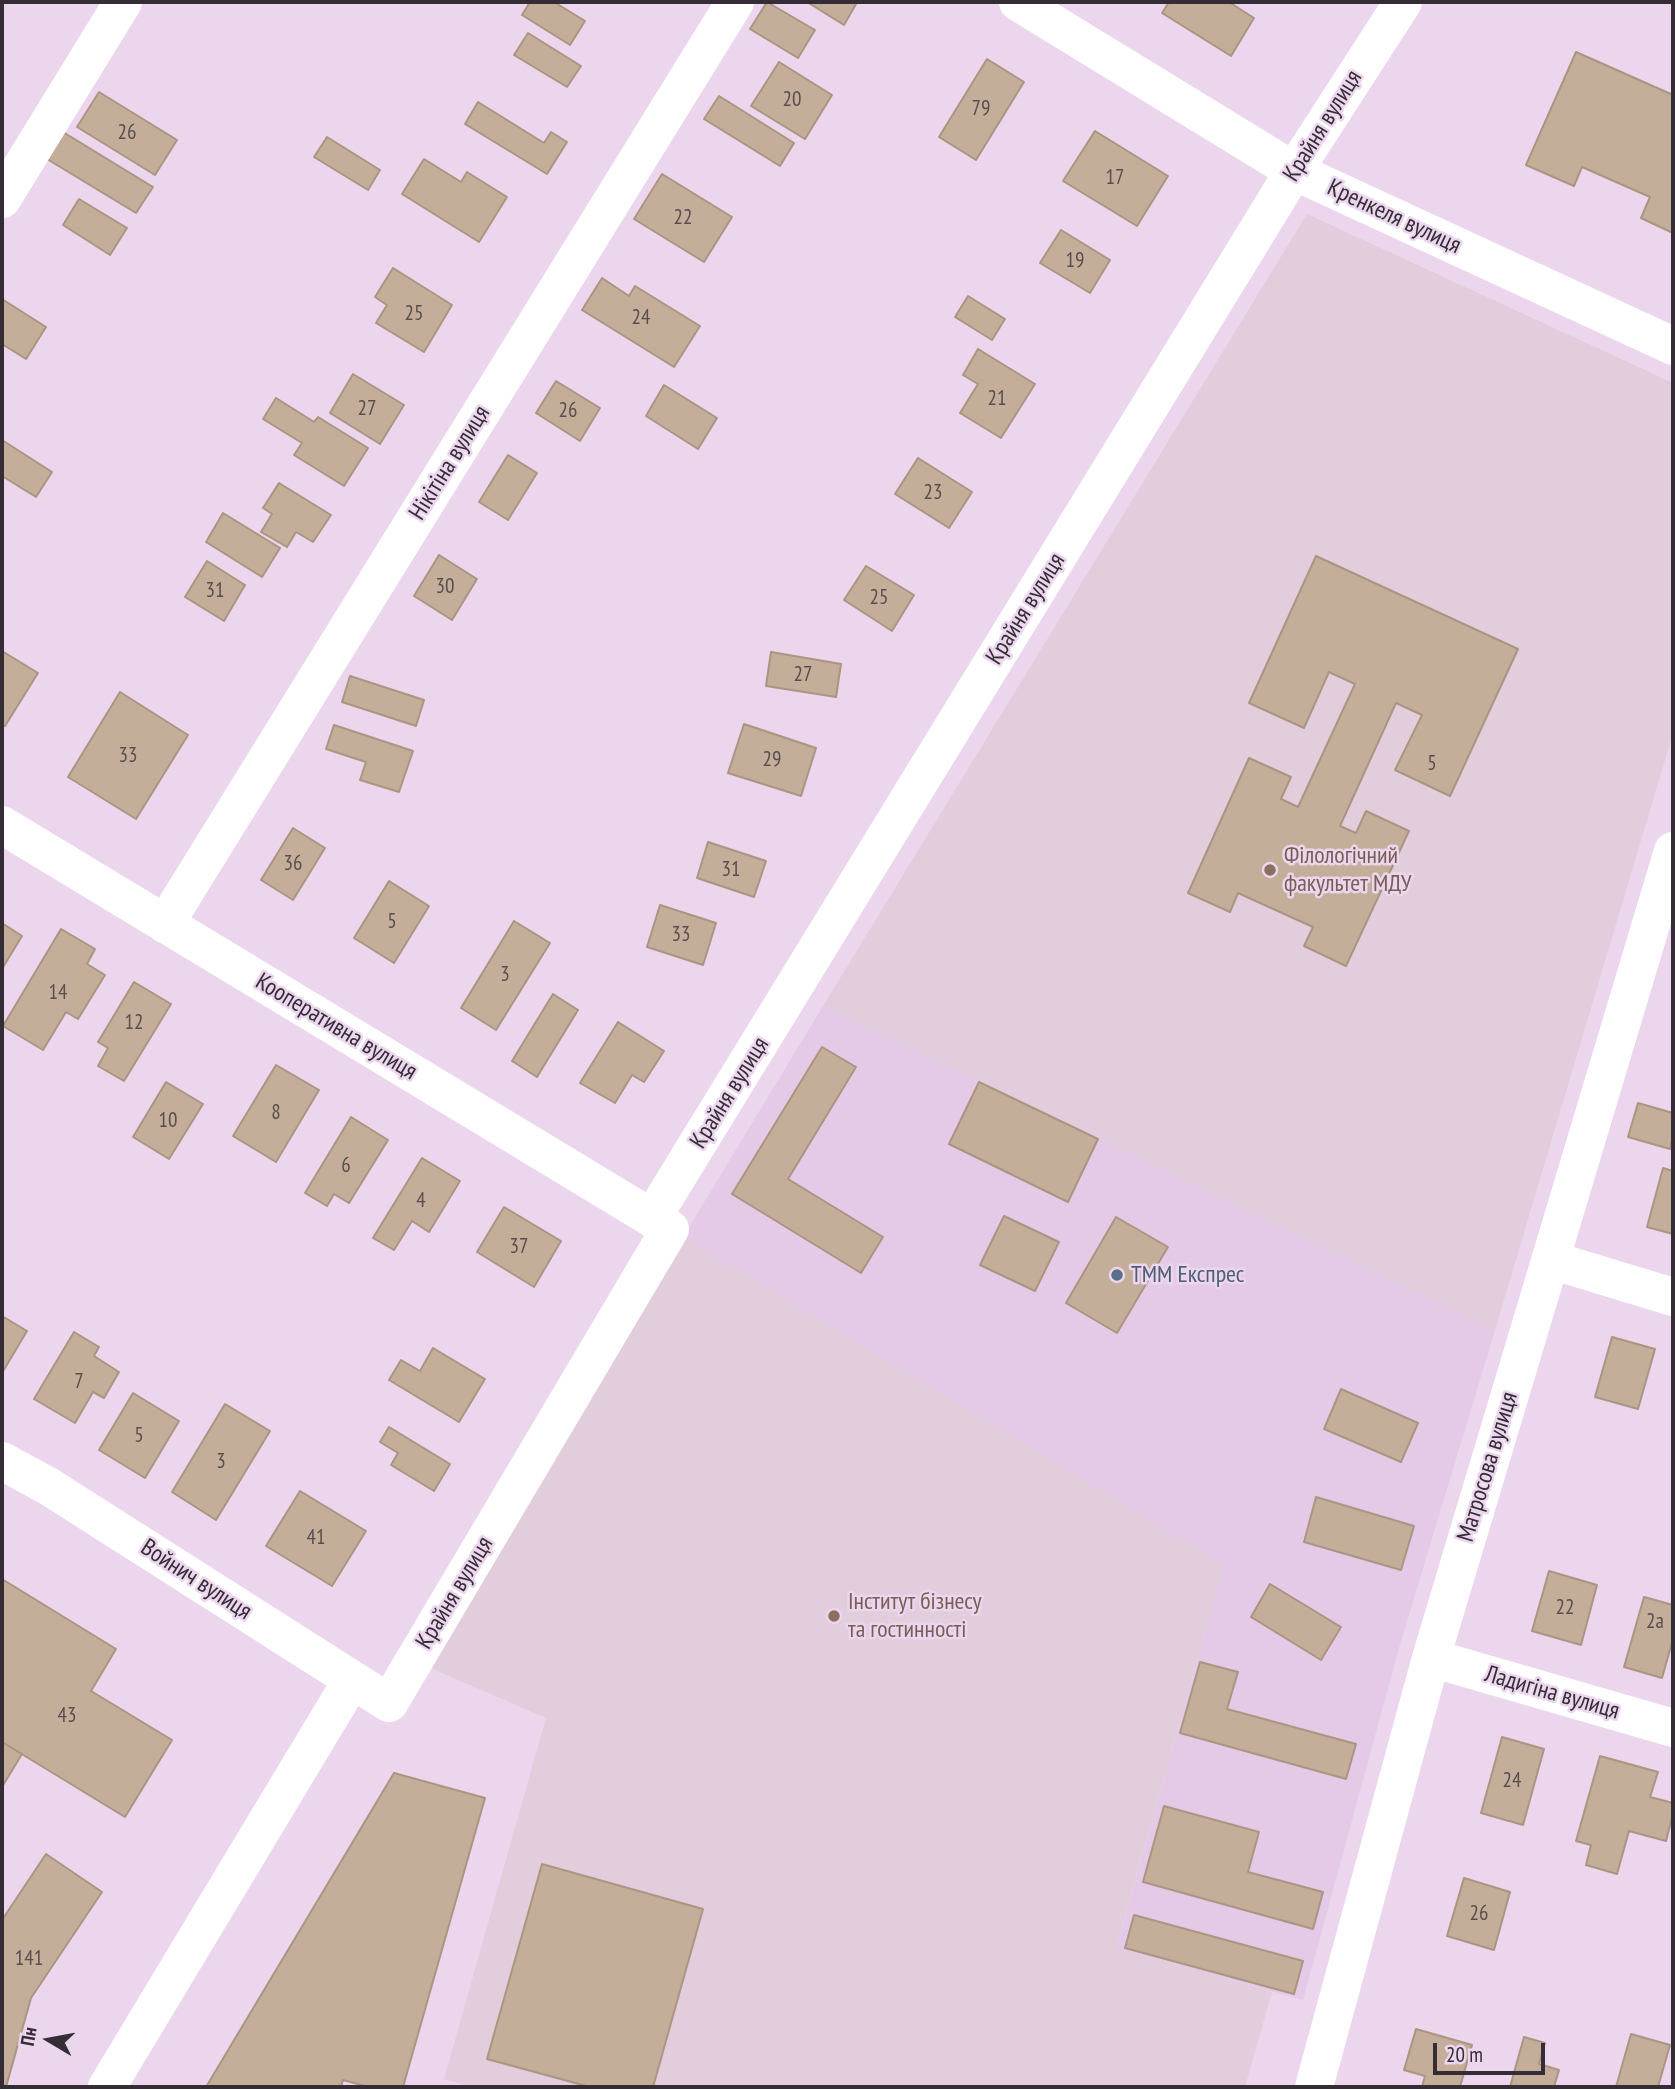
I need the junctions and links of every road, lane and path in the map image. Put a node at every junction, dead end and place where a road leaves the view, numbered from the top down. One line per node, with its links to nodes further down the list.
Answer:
1 (123, 2): 6 (street)
2 (735, 2): 10 (street, Нікітіна вулиця)
3 (1018, 2): 5 (street, Кренкеля вулиця)
4 (1403, 2): 5 (street, Крайня вулиця)
5 (1294, 172): 7 (street, Кренкеля вулиця); 11 (street, Крайня вулиця)
6 (2, 199)
7 (1673, 346)
8 (2, 825): 10 (street, Кооперативна вулиця)
9 (1672, 861): 12 (street, Матросова вулиця)
10 (165, 924): 11 (street, Кооперативна вулиця)
11 (661, 1224): 17 (street, Крайня вулиця)
12 (1551, 1260): 13 (street); 15 (street, Матросова вулиця)
13 (1673, 1297)
14 (2, 1461): 16 (street, Войнич вулиця)
15 (1431, 1658): 18 (street, Ладигіна вулиця); 20 (street, Матросова вулиця)
16 (352, 1679): 17 (street, Войнич вулиця); 19 (street)
17 (389, 1703)
18 (1673, 1728)
19 (107, 2087)
20 (1314, 2087)

